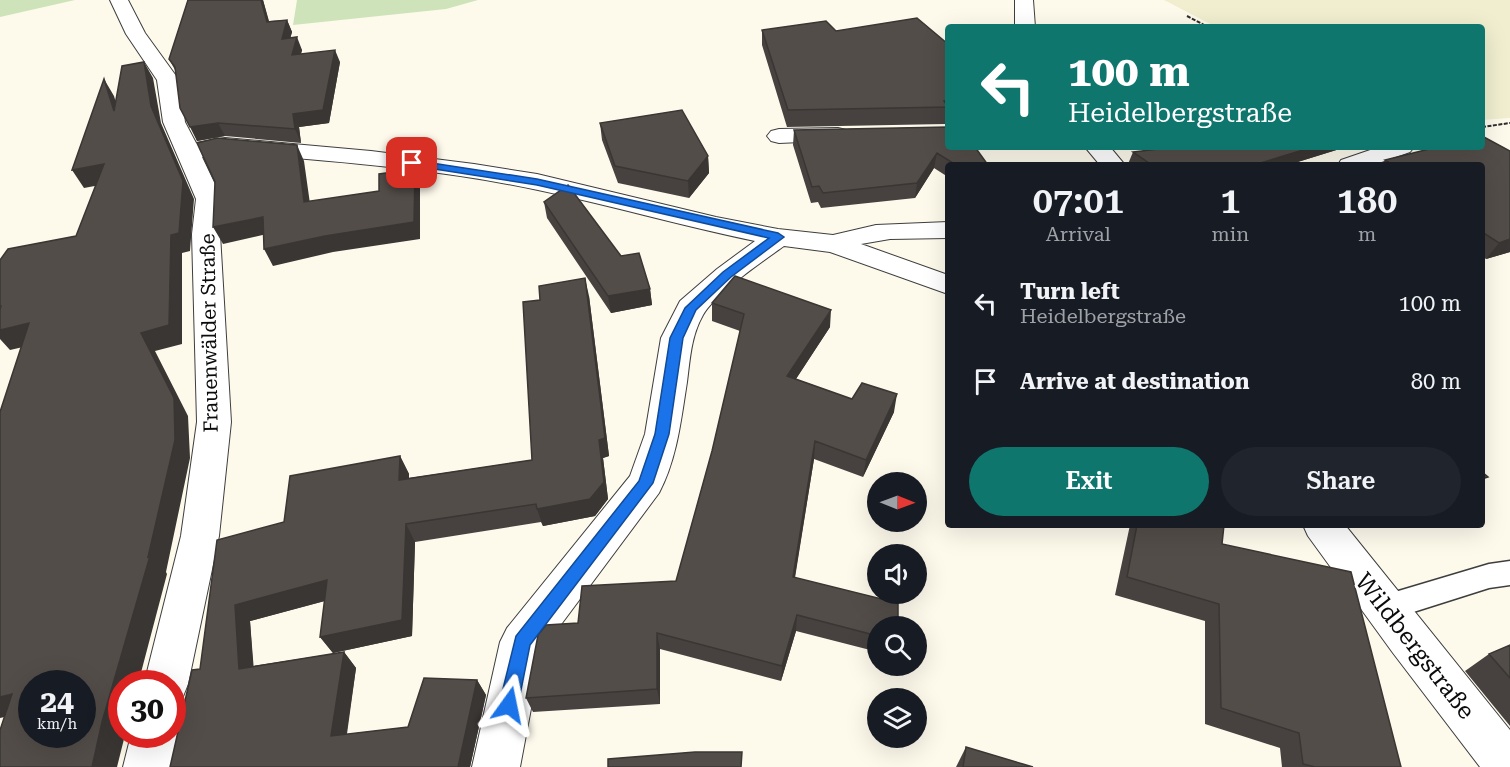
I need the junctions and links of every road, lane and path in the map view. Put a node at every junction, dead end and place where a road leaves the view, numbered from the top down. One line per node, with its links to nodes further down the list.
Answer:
1 (119, 0): 12 (street, Frauenwälder Straße)
2 (1024, 0): 4 (street)
3 (1187, 16): 5 (path)
4 (1025, 24)
5 (1202, 24)
6 (1510, 123): 7 (path)
7 (1485, 127)
8 (858, 135): 9 (street)
9 (779, 136)
10 (1100, 150): 13 (street)
11 (1393, 150): 14 (street)
12 (188, 152): 16 (street); 22 (street, Frauenwälder Straße)
13 (1110, 162)
14 (1359, 162)
15 (945, 231): 17 (street)
16 (778, 237): 17 (street); 25 (street)
17 (835, 244): 18 (street)
18 (945, 284)
19 (1324, 528): 21 (street, Wildbergstraße)
20 (1510, 573): 21 (lane)
21 (1385, 608): 26 (street, Wildbergstraße)
22 (169, 670)
23 (151, 748): 24 (street)
24 (147, 767)
25 (496, 767)
26 (1510, 767)

